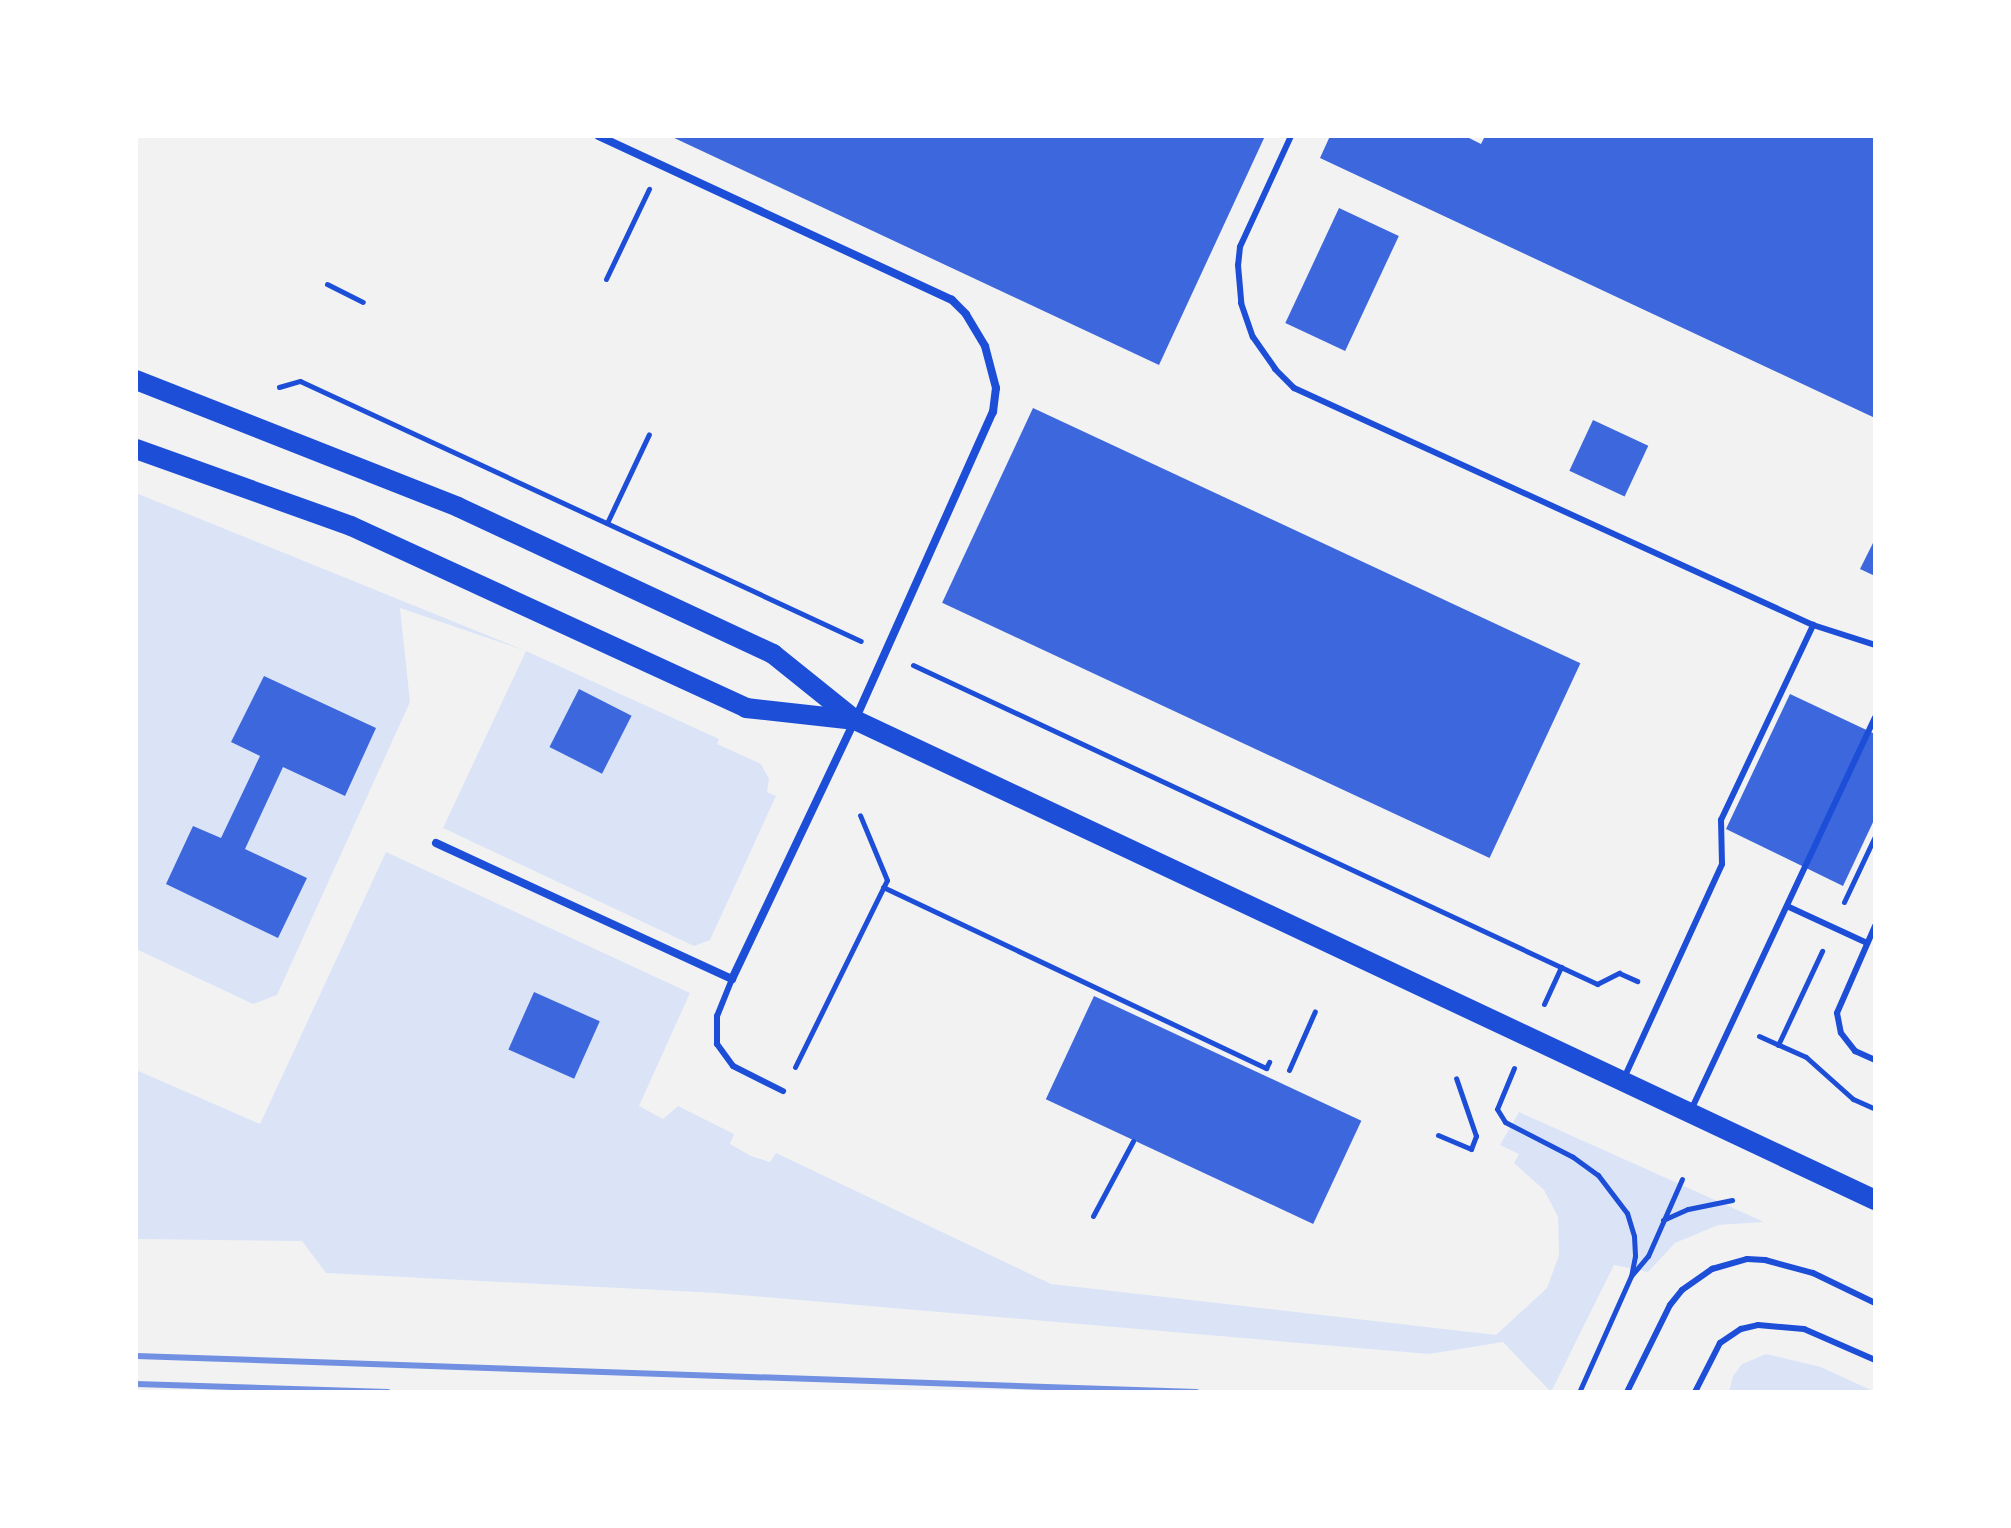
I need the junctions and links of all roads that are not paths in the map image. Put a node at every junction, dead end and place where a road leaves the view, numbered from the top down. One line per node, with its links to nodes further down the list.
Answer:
1 (598, 136): 8 (street)
2 (1291, 136): 5 (lane)
3 (136, 380): 8 (main road)
4 (136, 449): 8 (main road)
5 (1813, 625): 6 (lane); 15 (lane)
6 (1875, 645)
7 (1875, 718): 10 (lane)
8 (855, 720): 13 (street); 15 (main road)
9 (436, 843): 13 (street)
10 (1789, 907): 12 (lane); 17 (lane)
11 (1875, 926): 12 (lane)
12 (1867, 943): 14 (lane)
13 (732, 979): 16 (lane)
14 (1875, 1060)
15 (1622, 1083): 17 (main road)
16 (783, 1091)
17 (1689, 1115): 18 (main road)
18 (1875, 1200)
19 (1875, 1303): 21 (lane)
20 (1875, 1360): 22 (lane)
21 (1627, 1392)
22 (1695, 1392)

